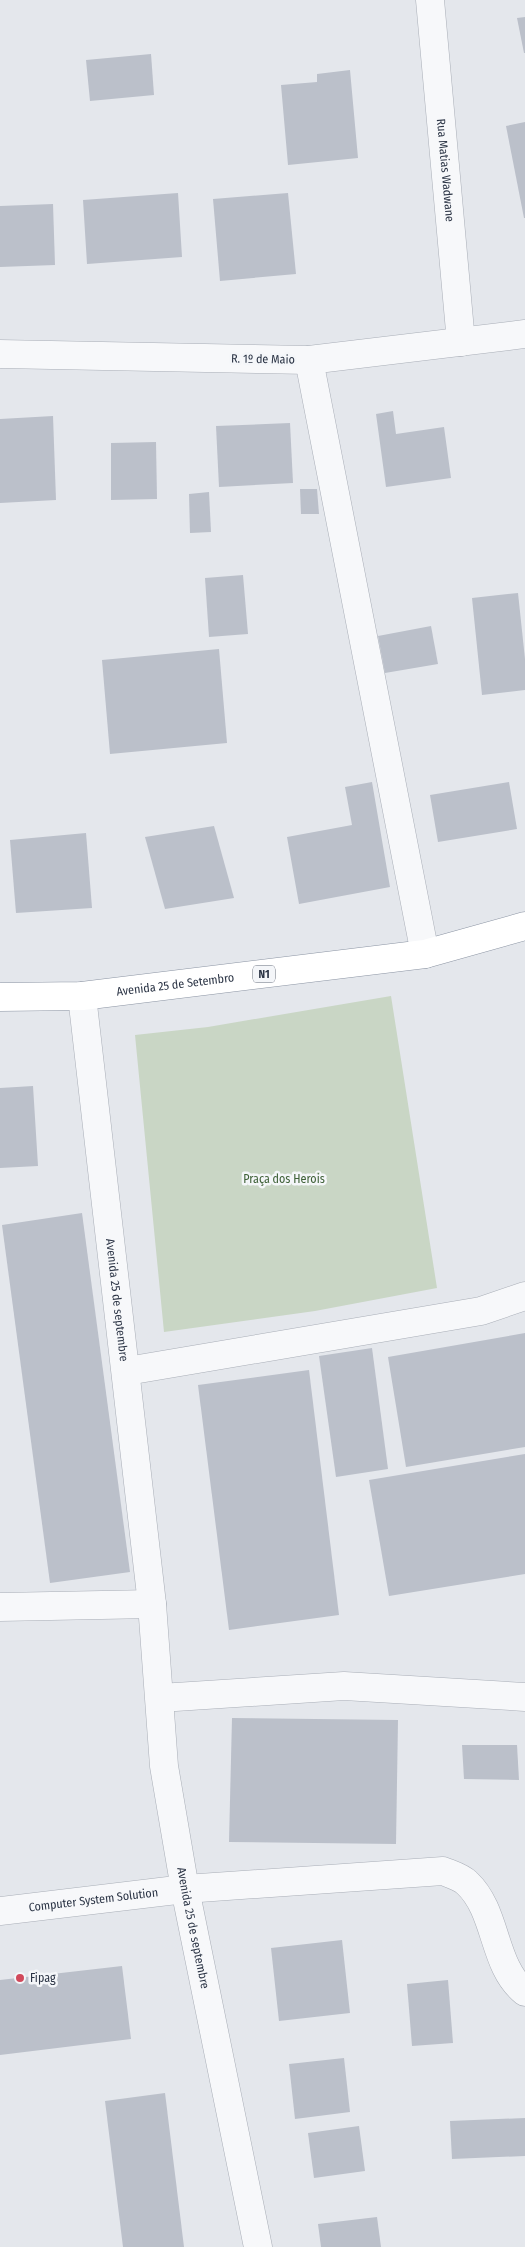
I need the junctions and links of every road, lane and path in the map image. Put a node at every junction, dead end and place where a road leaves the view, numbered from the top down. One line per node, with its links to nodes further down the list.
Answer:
1 (430, 0): 3 (street, Rua Matias Wadwane)
2 (525, 334): 3 (street, R. 1º de Maio)
3 (461, 342): 5 (street, R. 1º de Maio)
4 (0, 354): 5 (street, R. 1º de Maio)
5 (310, 360): 7 (street)
6 (525, 926): 7 (highway, Avenida 25 de Setembro / N1)
7 (425, 954): 8 (highway, Avenida 25 de Setembro / N1)
8 (82, 996): 9 (highway, Avenida 25 de Setembro / N1); 11 (street, Avenida 25 de septembre)
9 (0, 997)
10 (525, 1296): 11 (street)
11 (127, 1371): 12 (street, Avenida 25 de septembre)
12 (152, 1604): 13 (street); 15 (street, Avenida 25 de septembre)
13 (0, 1606)
14 (525, 1697): 15 (street)
15 (160, 1698): 16 (street, Avenida 25 de septembre)
16 (185, 1889): 17 (street, Computer System Solution); 18 (street, Computer System Solution); 19 (street, Avenida 25 de septembre)
17 (0, 1910)
18 (525, 1992)
19 (258, 2247)

